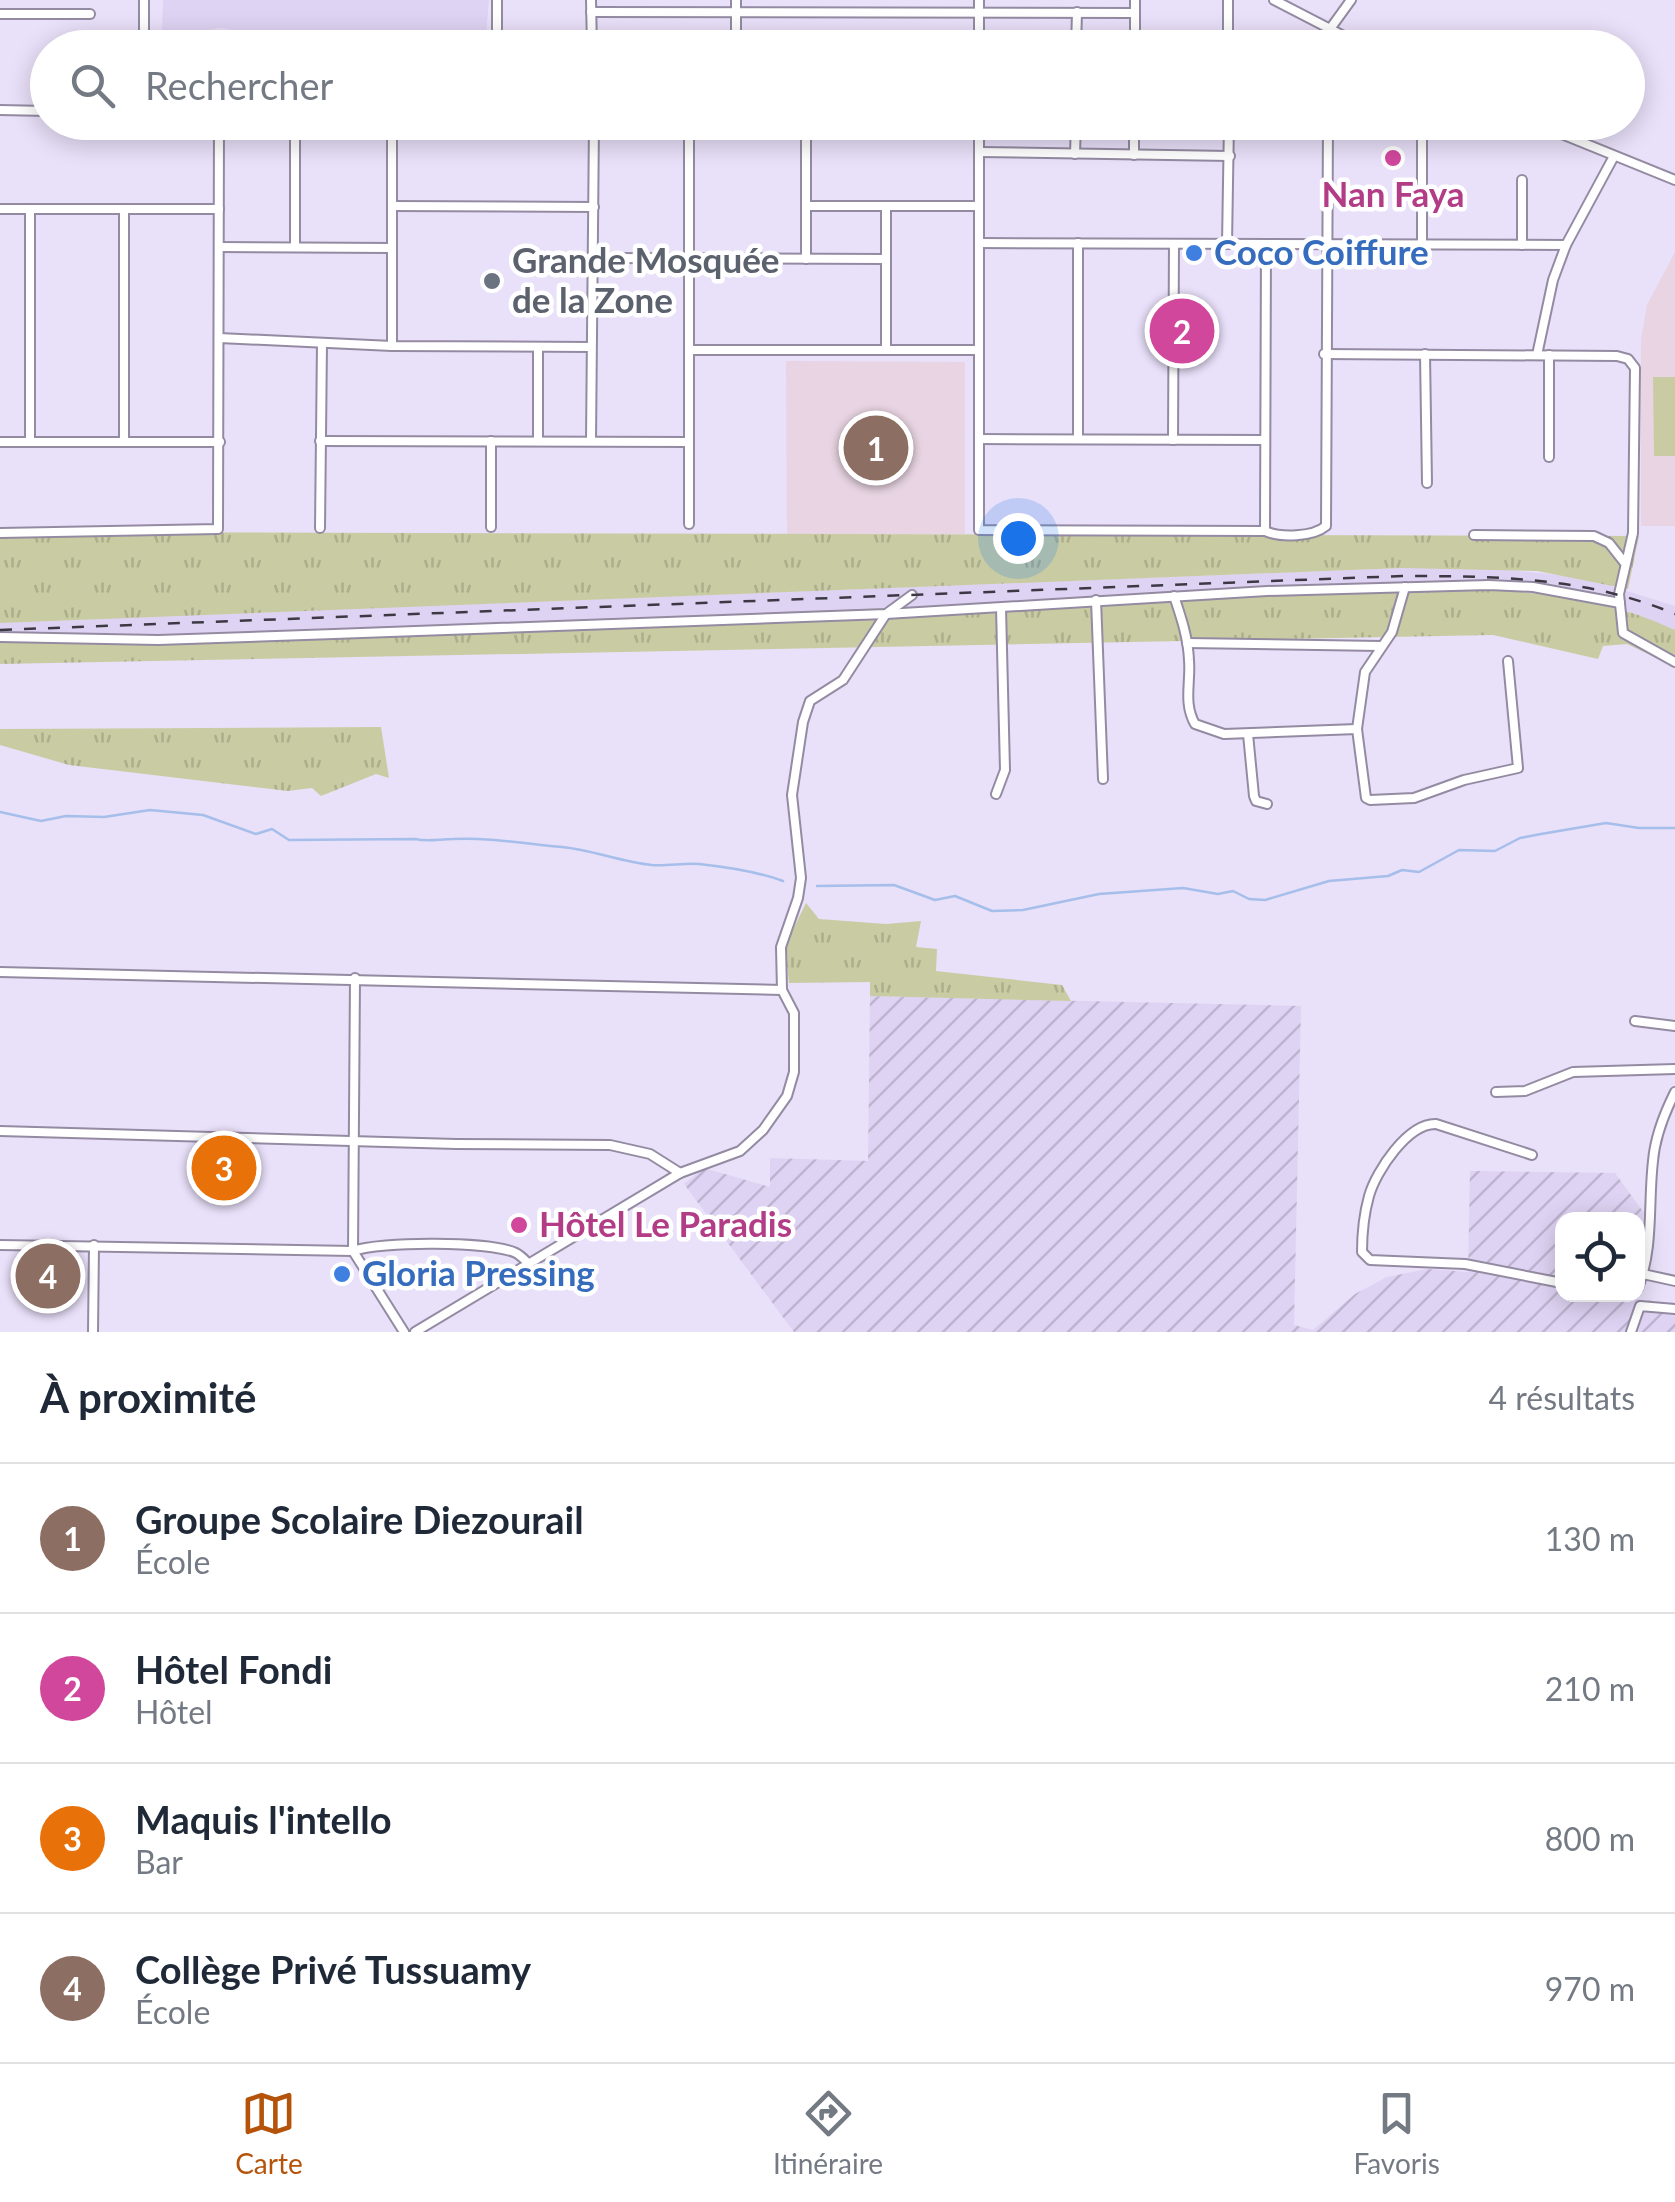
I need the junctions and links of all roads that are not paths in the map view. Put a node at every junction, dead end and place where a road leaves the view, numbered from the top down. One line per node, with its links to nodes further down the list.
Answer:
1 (144, 0): 22 (street)
2 (498, 0): 23 (street)
3 (592, 0): 12 (street)
4 (644, 0): 13 (street)
5 (736, 0): 14 (street)
6 (832, 0): 15 (street)
7 (979, 0): 16 (street)
8 (1135, 0): 18 (street)
9 (1228, 0): 29 (street)
10 (1274, 0): 21 (street)
11 (1350, 0): 21 (street)
12 (592, 12): 13 (street); 24 (street)
13 (644, 12): 14 (street)
14 (736, 12): 15 (street); 25 (street)
15 (832, 12): 16 (street)
16 (979, 12): 17 (street); 26 (street)
17 (1077, 12): 18 (street); 27 (street)
18 (1135, 13): 28 (street)
19 (0, 14): 20 (street)
20 (90, 14)
21 (1330, 28): 30 (street)
22 (144, 30)
23 (497, 30)
24 (592, 30)
25 (736, 30)
26 (979, 30)
27 (1076, 30)
28 (1135, 30)
29 (1228, 30)
30 (1334, 30)
31 (0, 110): 32 (street)
32 (30, 111)
33 (219, 140): 61 (street)
34 (295, 140): 72 (street)
35 (392, 140): 53 (street)
36 (594, 140): 57 (street)
37 (689, 140): 75 (street)
38 (806, 140): 54 (street)
39 (979, 140): 46 (street)
40 (1075, 140): 47 (street)
41 (1134, 140): 48 (street)
42 (1230, 140): 49 (street)
43 (1328, 140): 67 (street)
44 (1422, 140): 68 (street)
45 (1572, 140): 50 (street)
46 (979, 152): 47 (street); 56 (street)
47 (1075, 154): 48 (street)
48 (1134, 155): 49 (street)
49 (1230, 156): 65 (street)
50 (1613, 158): 52 (street); 70 (street)
51 (1522, 180): 69 (street)
52 (1675, 180)
53 (392, 206): 57 (street); 73 (street)
54 (806, 206): 55 (street); 76 (street)
55 (886, 206): 56 (street); 77 (street)
56 (979, 206): 62 (street)
57 (594, 208): 74 (street)
58 (0, 209): 59 (street)
59 (30, 209): 60 (street); 97 (street)
60 (124, 209): 61 (street); 98 (street)
61 (219, 209): 71 (street)
62 (979, 243): 63 (street); 85 (street)
63 (1078, 243): 64 (street); 91 (street)
64 (1174, 244): 65 (street); 92 (street)
65 (1227, 244): 66 (street)
66 (1266, 244): 67 (street); 93 (street)
67 (1325, 244): 68 (street); 86 (street)
68 (1422, 244): 69 (street)
69 (1522, 245): 70 (street)
70 (1566, 245): 88 (street)
71 (219, 247): 72 (street); 78 (street)
72 (295, 247): 73 (street)
73 (392, 248): 80 (street)
74 (591, 258): 75 (street); 82 (street)
75 (689, 258): 76 (street); 83 (street)
76 (806, 259): 77 (street)
77 (886, 259): 84 (street)
78 (219, 338): 79 (street); 99 (street)
79 (322, 342): 80 (street); 94 (street)
80 (392, 346): 81 (street)
81 (538, 346): 82 (street); 100 (street)
82 (591, 347): 101 (street)
83 (689, 350): 84 (street); 102 (street)
84 (886, 350): 85 (street)
85 (979, 350): 90 (street)
86 (1324, 354): 87 (street); 108 (street)
87 (1425, 354): 88 (street); 104 (street)
88 (1537, 355): 89 (street)
89 (1549, 355): 103 (street); 111 (street)
90 (979, 439): 91 (street); 108 (street)
91 (1078, 439): 92 (street)
92 (1174, 440): 93 (street)
93 (1266, 440): 108 (street)
94 (320, 441): 95 (street); 107 (street)
95 (491, 441): 100 (street); 106 (street)
96 (0, 442): 97 (street)
97 (30, 442): 98 (street)
98 (124, 442): 99 (street)
99 (220, 442): 109 (street)
100 (538, 442): 101 (street)
101 (591, 442): 102 (street)
102 (689, 442): 105 (street)
103 (1549, 457)
104 (1427, 483)
105 (689, 524)
106 (491, 527)
107 (320, 528)
108 (1265, 531)
109 (0, 533)
110 (1474, 535): 111 (street)
111 (1624, 562): 116 (street)
112 (1405, 587): 114 (street); 116 (street); 121 (street)
113 (912, 595): 118 (street)
114 (1174, 596): 115 (street); 120 (street)
115 (1096, 600): 117 (street); 126 (street)
116 (1620, 602): 123 (street)
117 (1001, 608): 118 (street); 127 (street)
118 (886, 614): 119 (street); 131 (street)
119 (0, 638)
120 (1187, 644): 121 (street); 125 (street)
121 (1380, 646): 124 (street)
122 (1508, 661): 124 (street)
123 (1675, 662)
124 (1358, 729): 125 (street)
125 (1248, 734): 128 (street)
126 (1103, 779)
127 (996, 794)
128 (1267, 804)
129 (0, 972): 130 (street)
130 (355, 978): 131 (street); 138 (street)
131 (782, 990): 140 (street)
132 (1635, 1021): 133 (street)
133 (1675, 1026)
134 (1675, 1070): 135 (street)
135 (1496, 1092)
136 (1675, 1092): 144 (street)
137 (0, 1131): 138 (street)
138 (351, 1140): 140 (street); 143 (street)
139 (1532, 1155): 148 (street)
140 (680, 1174): 145 (street)
141 (0, 1245): 142 (street)
142 (94, 1245): 143 (street); 150 (street)
143 (353, 1251): 145 (street); 151 (street)
144 (1645, 1259)
145 (528, 1262): 152 (street)
146 (1645, 1274): 147 (street)
147 (1675, 1280)
148 (1555, 1282)
149 (1675, 1309): 153 (street)
150 (92, 1332)
151 (404, 1332)
152 (416, 1332)
153 (1631, 1332)

